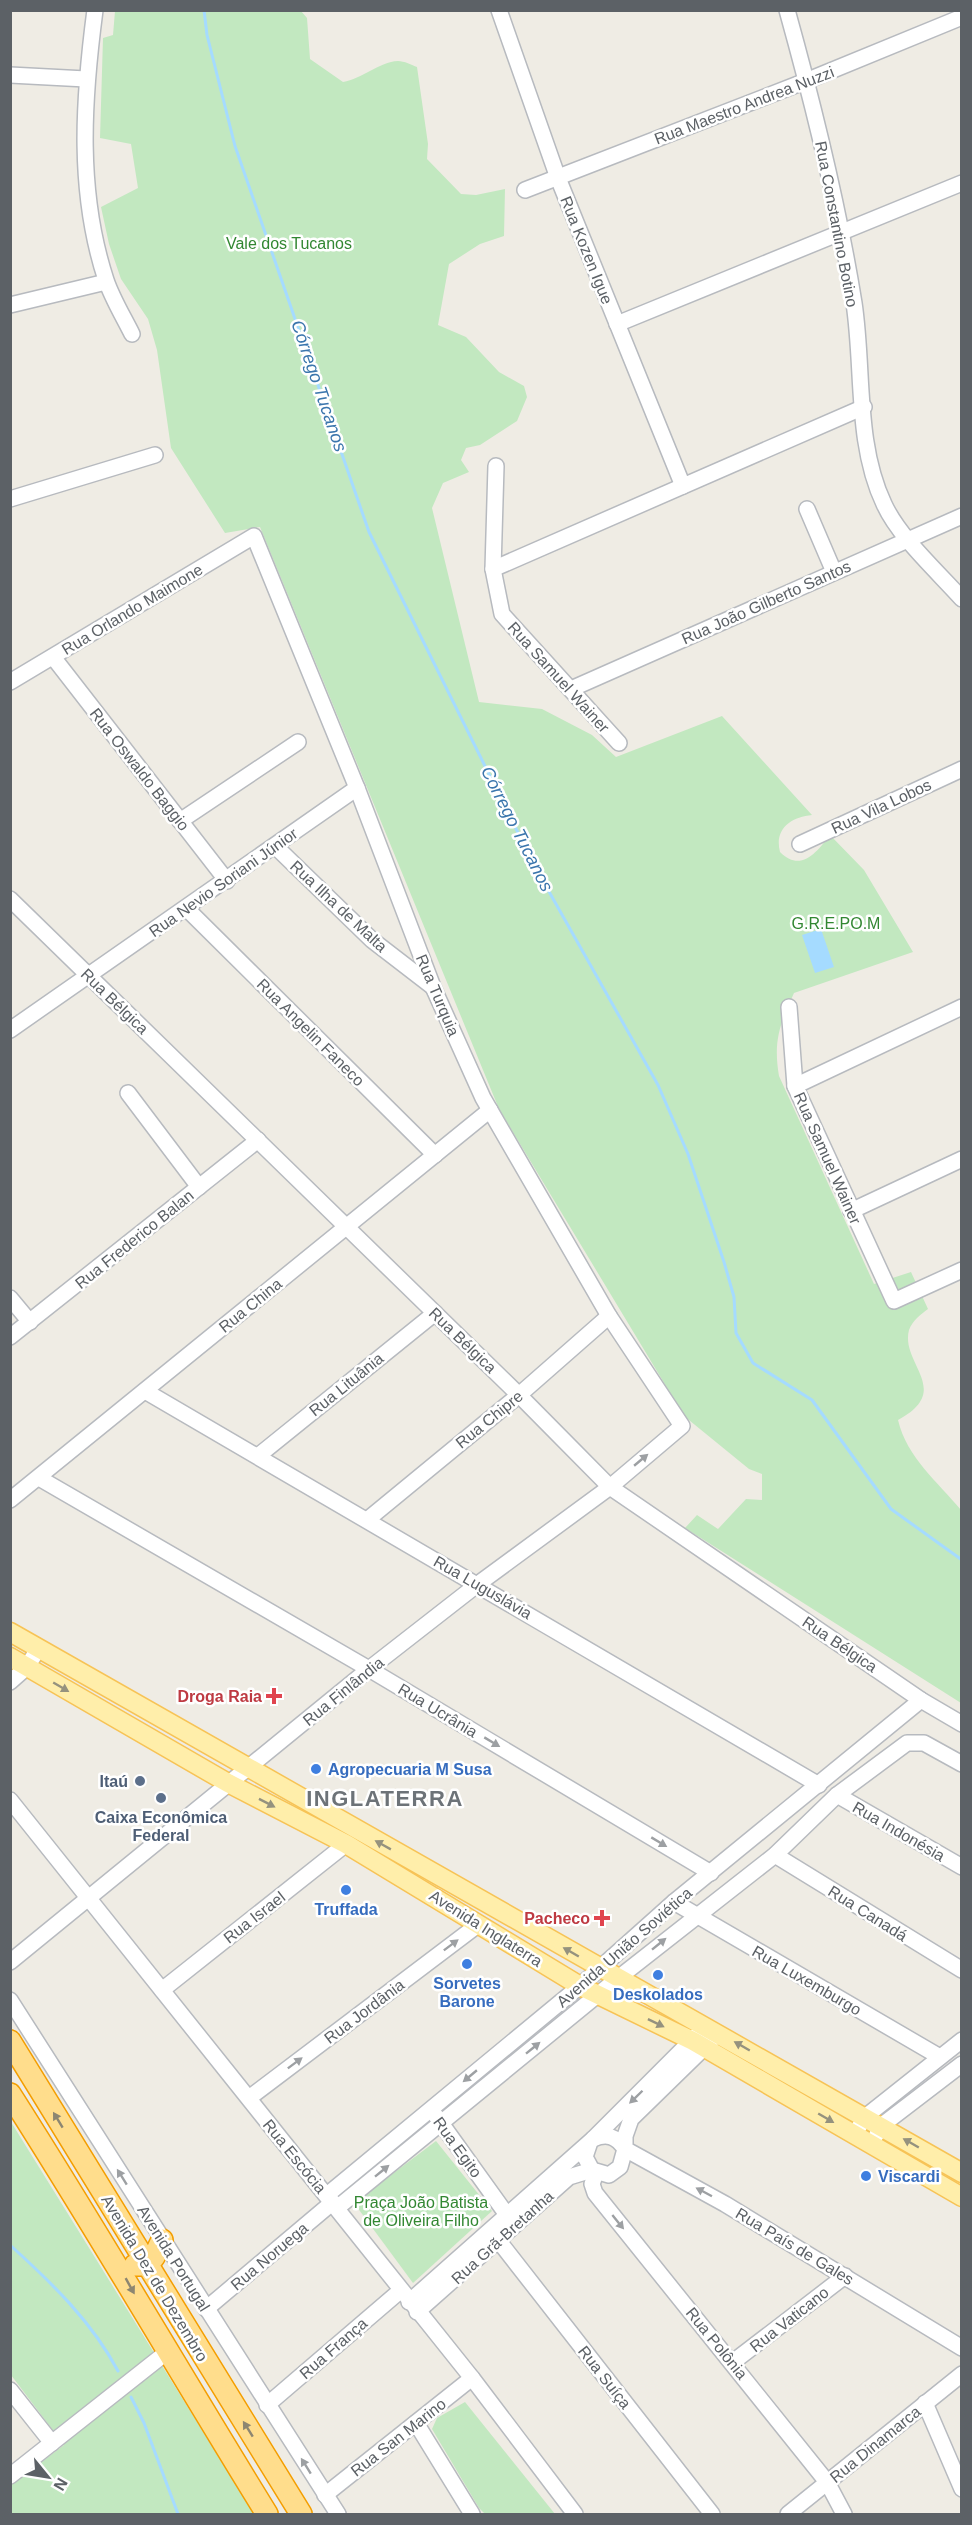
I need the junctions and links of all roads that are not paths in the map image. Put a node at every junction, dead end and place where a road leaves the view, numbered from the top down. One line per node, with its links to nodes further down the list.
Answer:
1 (95, 10): 6 (street)
2 (499, 10): 8 (street, Rua Kozen Igue)
3 (787, 10): 7 (street, Rua Constantino Botino)
4 (962, 17): 7 (street, Rua Maestro Andrea Nuzzi)
5 (10, 75): 6 (street)
6 (86, 79): 12 (street)
7 (806, 81): 8 (street, Rua Maestro Andrea Nuzzi); 11 (street, Rua Constantino Botino)
8 (558, 178): 10 (street, Rua Maestro Andrea Nuzzi); 14 (street, Rua Kozen Igue)
9 (962, 183): 11 (street)
10 (525, 190)
11 (842, 231): 14 (street); 16 (street, Rua Constantino Botino)
12 (106, 282): 13 (street); 15 (street)
13 (10, 304)
14 (617, 324): 19 (street, Rua Kozen Igue)
15 (132, 334)
16 (864, 407): 19 (street); 24 (street, Rua Constantino Botino)
17 (155, 455): 20 (street)
18 (496, 466): 25 (street, Rua Samuel Wainer)
19 (683, 486): 25 (street)
20 (10, 500)
21 (807, 509): 26 (street)
22 (962, 516): 24 (street, Rua João Gilberto Santos)
23 (254, 536): 28 (street, Rua Orlando Maimone); 34 (street, Rua Turquia)
24 (908, 539): 26 (street, Rua João Gilberto Santos); 27 (street, Rua Constantino Botino)
25 (493, 569): 30 (street, Rua Samuel Wainer)
26 (834, 572): 30 (street, Rua João Gilberto Santos)
27 (962, 599)
28 (53, 657): 29 (street, Rua Orlando Maimone); 35 (street, Rua Oswaldo Baggio)
29 (10, 682)
30 (571, 688): 32 (street, Rua Samuel Wainer)
31 (298, 742): 35 (street)
32 (619, 743)
33 (962, 769): 36 (street, Rua Vila Lobos)
34 (357, 788): 37 (street, Rua Nevio Soriani Júnior); 42 (street, Rua Turquia)
35 (180, 821): 38 (street, Rua Oswaldo Baggio)
36 (800, 844)
37 (275, 846): 38 (street, Rua Nevio Soriani Júnior); 42 (street, Rua Ilha de Malta)
38 (226, 881): 40 (street, Rua Nevio Soriani Júnior)
39 (10, 899): 41 (street, Rua Bélgica)
40 (187, 909): 41 (street, Rua Nevio Soriani Júnior); 50 (street, Rua Angelin Faneco)
41 (89, 975): 45 (street, Rua Nevio Soriani Júnior); 49 (street, Rua Bélgica)
42 (433, 987): 48 (street, Rua Turquia)
43 (962, 1007): 46 (street)
44 (789, 1008): 46 (street, Rua Samuel Wainer)
45 (10, 1030)
46 (795, 1086): 53 (street, Rua Samuel Wainer)
47 (128, 1093): 52 (street)
48 (489, 1110): 50 (street, Rua China); 58 (street, Rua Turquia)
49 (258, 1140): 52 (street, Rua Frederico Balan); 54 (street, Rua Bélgica)
50 (435, 1155): 54 (street, Rua China)
51 (962, 1159): 53 (street)
52 (199, 1187): 59 (street, Rua Frederico Balan)
53 (851, 1211): 55 (street, Rua Samuel Wainer)
54 (346, 1227): 57 (street, Rua Bélgica); 61 (street, Rua China)
55 (962, 1270)
56 (10, 1298): 59 (street)
57 (435, 1313): 62 (street, Rua Bélgica); 64 (street, Rua Lituânia)
58 (609, 1316): 62 (street, Rua Chipre); 63 (street, Rua Turquia)
59 (30, 1322): 60 (street, Rua Frederico Balan)
60 (10, 1337)
61 (145, 1391): 64 (street, Rua Luguslávia); 65 (street, Rua China)
62 (519, 1395): 66 (street, Rua Bélgica); 68 (street, Rua Chipre)
63 (682, 1426): 66 (street, Rua Finlândia, one-way to 63)
64 (258, 1456): 68 (street, Rua Luguslávia)
65 (39, 1478): 67 (street, Rua China); 74 (street, Rua Ucrânia)
66 (610, 1487): 69 (street, Rua Finlândia); 76 (street, Rua Bélgica)
67 (12, 1496)
68 (367, 1520): 69 (street, Rua Luguslávia)
69 (478, 1584): 74 (street, Rua Finlândia); 81 (street, Rua Luguslávia)
70 (10, 1632): 71 (main road, Avenida Inglaterra)
71 (38, 1648): 73 (street); 79 (main road, Avenida Inglaterra)
72 (10, 1657): 73 (main road, Avenida Inglaterra)
73 (27, 1667): 75 (street); 80 (main road, Avenida Inglaterra, one-way to 80)
74 (369, 1669): 79 (street, Rua Finlândia); 89 (street, Rua Ucrânia, one-way to 89)
75 (10, 1682)
76 (921, 1700): 77 (street, Rua Bélgica); 81 (street, Avenida União Soviética)
77 (962, 1724)
78 (962, 1764): 82 (street, Avenida União Soviética)
79 (247, 1768): 80 (street, Rua Finlândia); 86 (main road, Avenida Inglaterra, one-way to 79)
80 (228, 1783): 84 (main road, Avenida Inglaterra, one-way to 84); 91 (street, Rua Finlândia)
81 (819, 1785): 89 (street, Avenida União Soviética)
82 (837, 1795): 85 (street, Avenida União Soviética); 87 (street, Rua Indonésia)
83 (10, 1800): 91 (street, Rua Escócia)
84 (346, 1844): 86 (main road, Avenida Inglaterra); 100 (street, Rua Israel)
85 (775, 1855): 93 (street, Avenida União Soviética); 97 (street, Rua Canadá)
86 (402, 1866): 88 (main road, Avenida Inglaterra); 90 (main road, Avenida Inglaterra)
87 (962, 1867)
88 (424, 1868): 90 (main road); 96 (main road, Avenida Inglaterra, one-way to 88)
89 (711, 1873): 92 (street, Avenida União Soviética)
90 (415, 1884): 94 (main road, Avenida Inglaterra)
91 (87, 1898): 95 (street, Rua Finlândia); 100 (street, Rua Escócia)
92 (674, 1902): 93 (street, Rua Luxemburgo); 96 (street, Avenida União Soviética)
93 (696, 1915): 98 (street, Avenida União Soviética, one-way to 93); 107 (street, Rua Luxemburgo)
94 (479, 1924): 99 (main road, Avenida Inglaterra); 110 (street, Rua Jordânia, one-way to 94)
95 (10, 1962)
96 (599, 1968): 98 (main road, Avenida Inglaterra); 99 (street, Avenida União Soviética)
97 (962, 1970)
98 (617, 1978): 101 (street, Avenida União Soviética); 103 (main road, Avenida Inglaterra)
99 (580, 1986): 101 (main road, Avenida Inglaterra); 111 (street, Avenida União Soviética, one-way to 111)
100 (162, 1990): 110 (street, Rua Escócia)
101 (598, 1995): 106 (main road, Avenida Inglaterra, one-way to 106); 113 (street, Avenida União Soviética, one-way to 101)
102 (10, 2000): 124 (street, Avenida Portugal, one-way to 102)
103 (712, 2029): 106 (street); 112 (main road, Avenida Inglaterra, one-way to 103)
104 (962, 2040): 107 (street)
105 (10, 2041): 127 (highway, Avenida Dez de Dezembro, one-way to 105)
106 (699, 2045): 115 (main road, Avenida Inglaterra, one-way to 115); 116 (street, Rua Grã-Bretanha, one-way to 116); 118 (street)
107 (940, 2057): 112 (street)
108 (962, 2064): 114 (street)
109 (10, 2094): 126 (highway, Avenida Dez de Dezembro)
110 (249, 2098): 122 (street, Rua Escócia)
111 (430, 2109): 113 (street, Rua Egito); 122 (street, Avenida União Soviética)
112 (865, 2117): 114 (main road, Avenida Inglaterra); 115 (street)
113 (442, 2123): 122 (street, Avenida União Soviética, one-way to 113); 123 (street, Rua Egito)
114 (881, 2126): 117 (street); 120 (main road, Avenida Inglaterra, one-way to 114)
115 (855, 2134): 117 (main road, Avenida Inglaterra)
116 (591, 2140): 118 (street); 119 (street); 123 (street, Rua Grã-Bretanha)
117 (871, 2144): 121 (main road, Avenida Inglaterra)
118 (625, 2149): 119 (street); 128 (street, Rua País de Gales, one-way to 118)
119 (594, 2171): 125 (street, Rua Grã-Bretanha); 133 (street, Rua Polônia, one-way to 133)
120 (962, 2172)
121 (962, 2197)
122 (332, 2202): 129 (street, Rua Escócia); 130 (street, Rua Noruega)
123 (507, 2215): 129 (street, Rua Grã-Bretanha)
124 (162, 2240): 127 (highway); 130 (street, Avenida Portugal)
125 (498, 2240): 129 (street, Rua Grã-Bretanha); 151 (street, Rua Suíça)
126 (107, 2246): 127 (highway); 132 (highway, Avenida Dez de Dezembro, one-way to 132)
127 (146, 2265): 134 (highway, Avenida Dez de Dezembro)
128 (845, 2276): 131 (street, Rua País de Gales); 133 (street, Rua Vaticano)
129 (409, 2302): 136 (street, Rua Escócia); 139 (street, Rua França)
130 (206, 2309): 139 (street, Avenida Portugal)
131 (962, 2348)
132 (166, 2352): 134 (highway); 141 (street); 146 (highway, Avenida Dez de Dezembro)
133 (733, 2362): 143 (street, Rua Polônia)
134 (213, 2373): 147 (highway, Avenida Dez de Dezembro, one-way to 134)
135 (962, 2374): 138 (street, Rua Dinamarca)
136 (472, 2378): 140 (street, Rua San Marino); 150 (street, Rua Escócia)
137 (10, 2390): 141 (street)
138 (925, 2403): 143 (street, Rua Dinamarca); 144 (street)
139 (267, 2405): 145 (street, Avenida Portugal, one-way to 139)
140 (416, 2423): 145 (street, Rua San Marino); 149 (street)
141 (52, 2443): 142 (street)
142 (10, 2476)
143 (827, 2482): 152 (street, Rua Dinamarca); 153 (street, Rua Polônia)
144 (962, 2488)
145 (325, 2495): 148 (street, Avenida Portugal)
146 (267, 2514)
147 (301, 2514)
148 (338, 2514)
149 (472, 2514)
150 (575, 2514)
151 (712, 2514)
152 (788, 2514)
153 (844, 2514)

